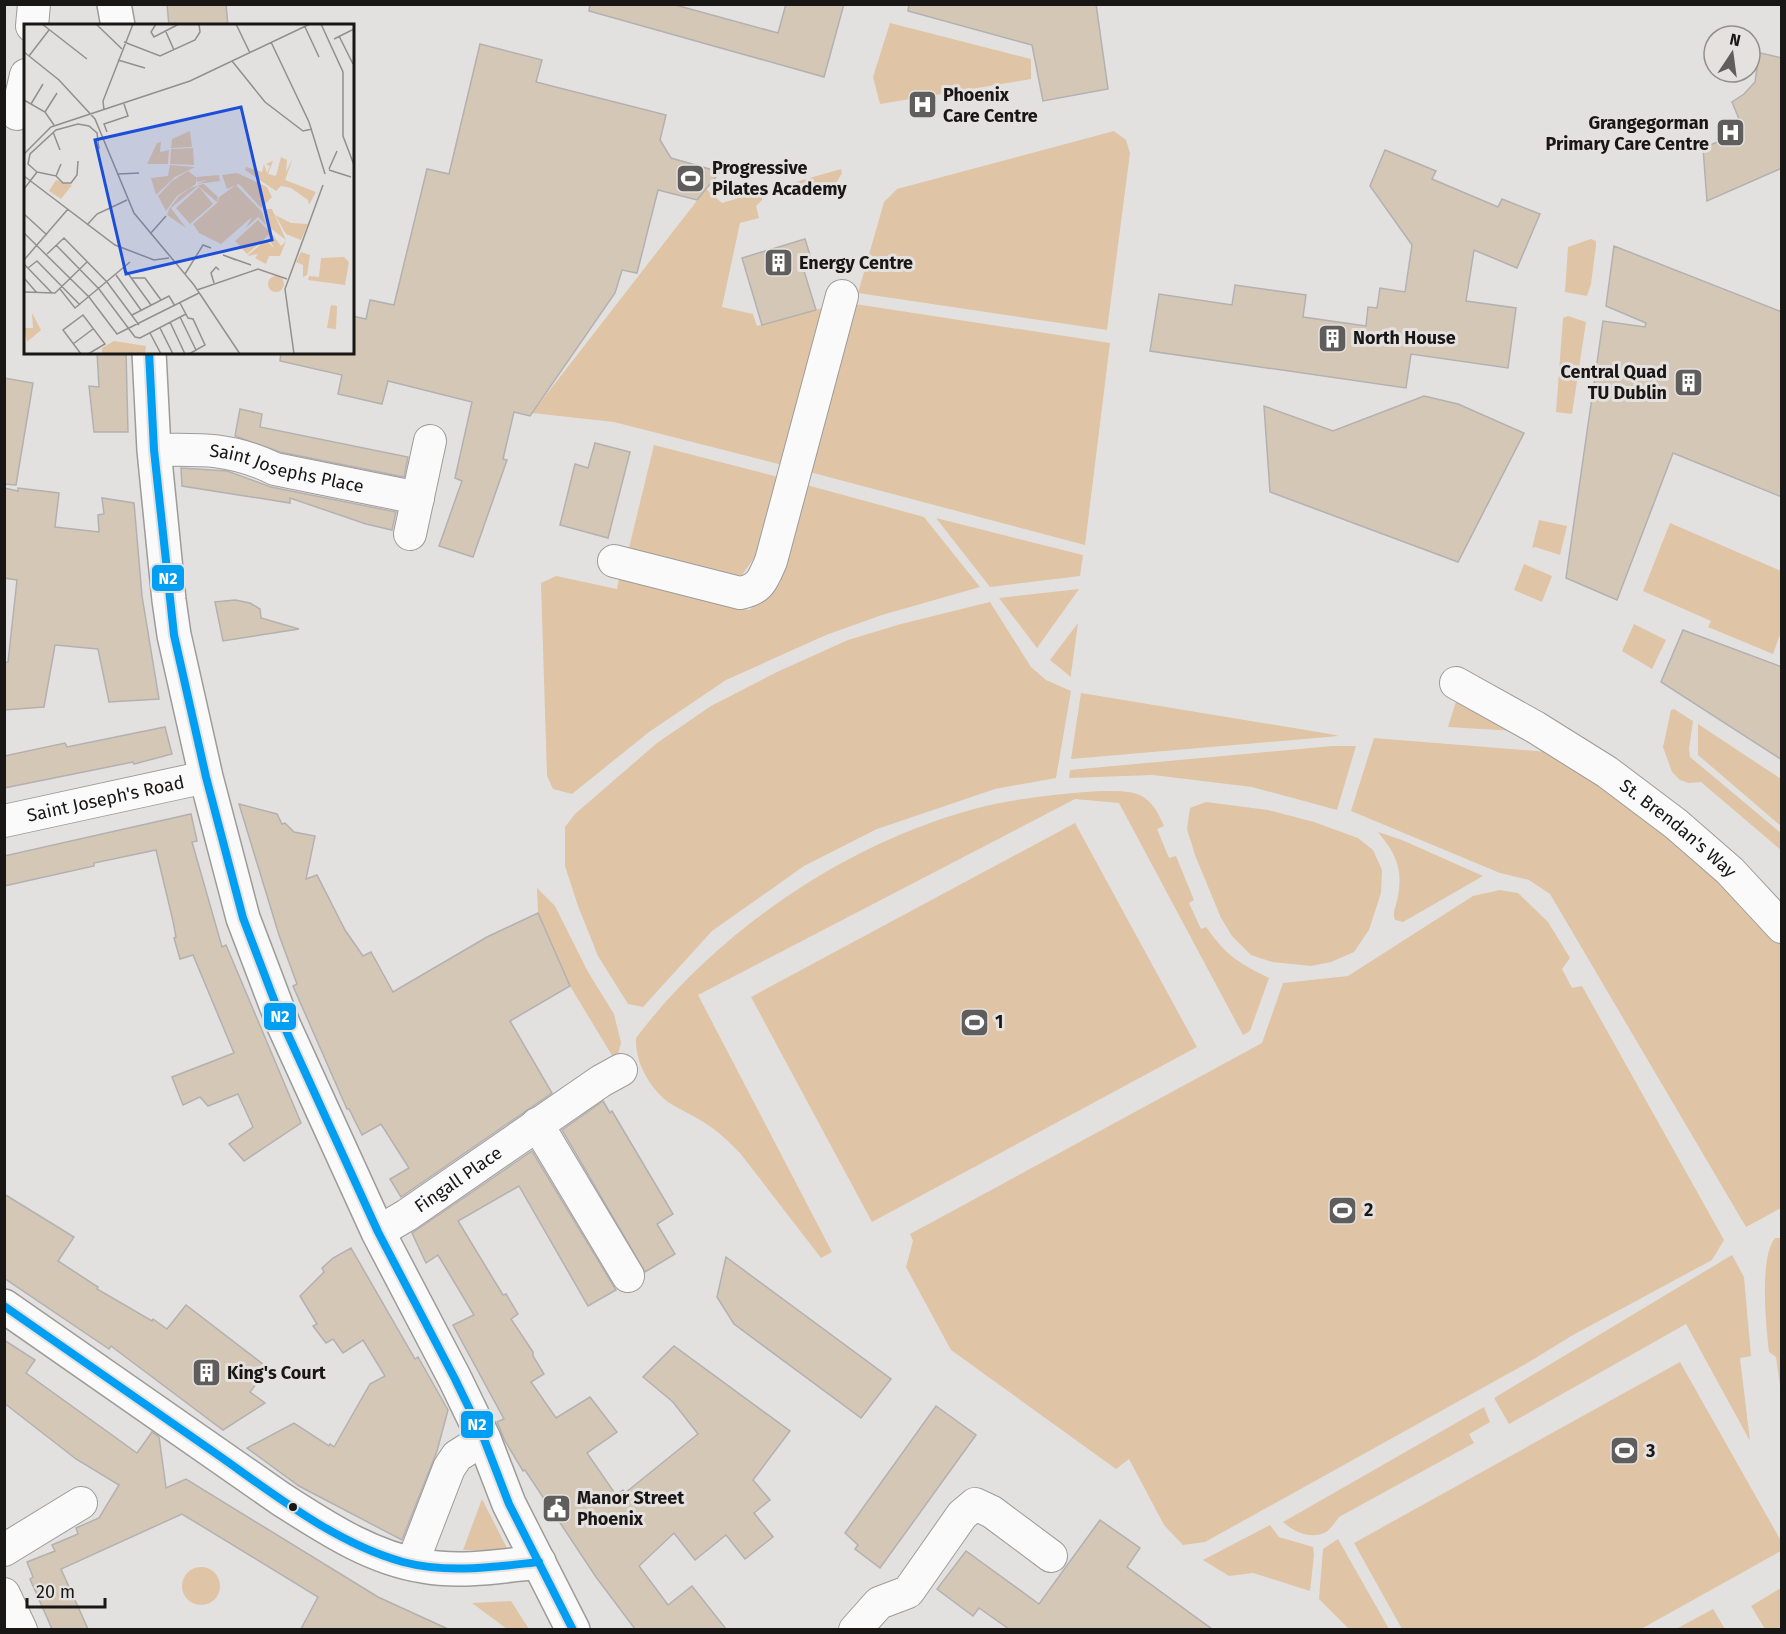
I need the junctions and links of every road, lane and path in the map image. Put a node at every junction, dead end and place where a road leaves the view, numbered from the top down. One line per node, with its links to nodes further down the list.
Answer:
1 (34, 4): 3 (street)
2 (114, 4): 4 (main road)
3 (32, 24)
4 (118, 24)
5 (24, 84): 6 (street)
6 (17, 114)
7 (842, 296): 13 (street)
8 (149, 354): 10 (main road)
9 (430, 441): 11 (street)
10 (154, 450): 11 (street, Saint Josephs Place); 15 (main road)
11 (418, 498): 12 (street)
12 (410, 534)
13 (614, 561)
14 (1456, 683): 17 (street, St. Brendan's Way)
15 (206, 777): 16 (street, Saint Joseph's Road); 20 (main road)
16 (4, 821)
17 (1782, 927)
18 (621, 1070): 19 (street, Fingall Place)
19 (537, 1124): 20 (street, Fingall Place); 21 (street)
20 (378, 1232): 23 (main road)
21 (628, 1276)
22 (4, 1306): 28 (main road)
23 (484, 1439): 27 (main road); 28 (street)
24 (81, 1503): 25 (street)
25 (4, 1550)
26 (1051, 1556): 32 (street)
27 (539, 1562): 28 (main road); 31 (main road)
28 (411, 1564)
29 (4, 1593): 30 (street)
30 (21, 1629)
31 (573, 1629)
32 (855, 1629)

